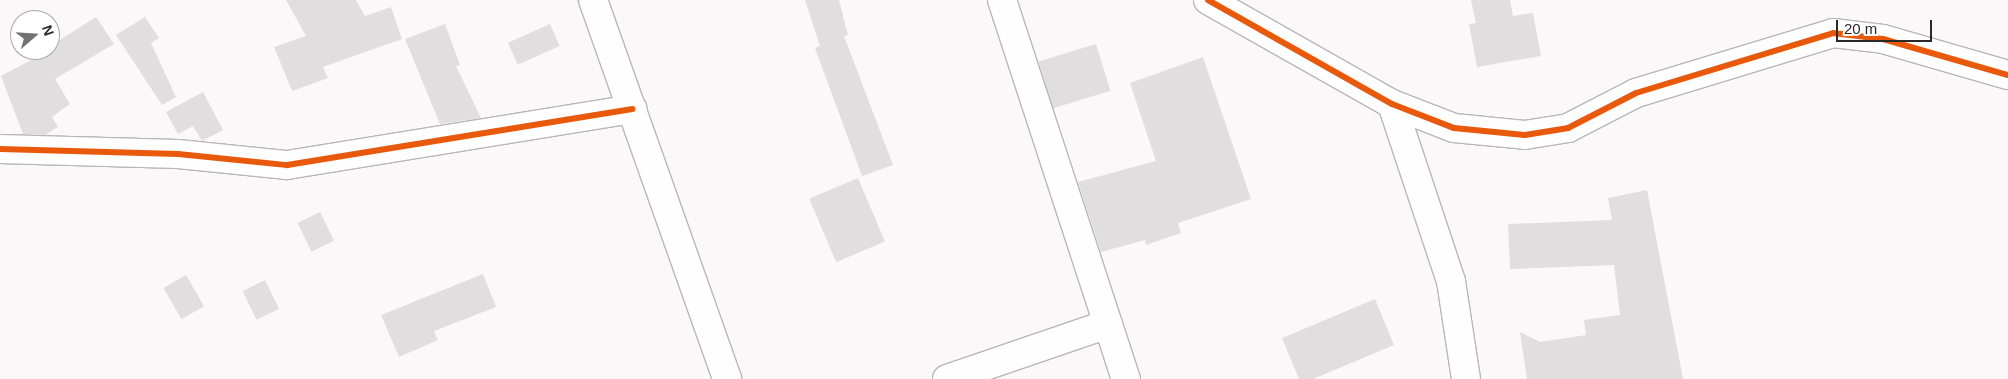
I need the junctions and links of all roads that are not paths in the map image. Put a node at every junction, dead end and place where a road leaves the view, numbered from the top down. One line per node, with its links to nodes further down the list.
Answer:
1 (593, 0): 6 (street)
2 (1002, 0): 8 (street)
3 (1208, 0): 5 (street)
4 (2008, 75): 5 (street)
5 (1392, 104): 12 (street)
6 (632, 109): 7 (street); 9 (street)
7 (0, 149)
8 (1108, 324): 10 (street); 11 (street)
9 (727, 379)
10 (947, 379)
11 (1126, 379)
12 (1466, 379)

